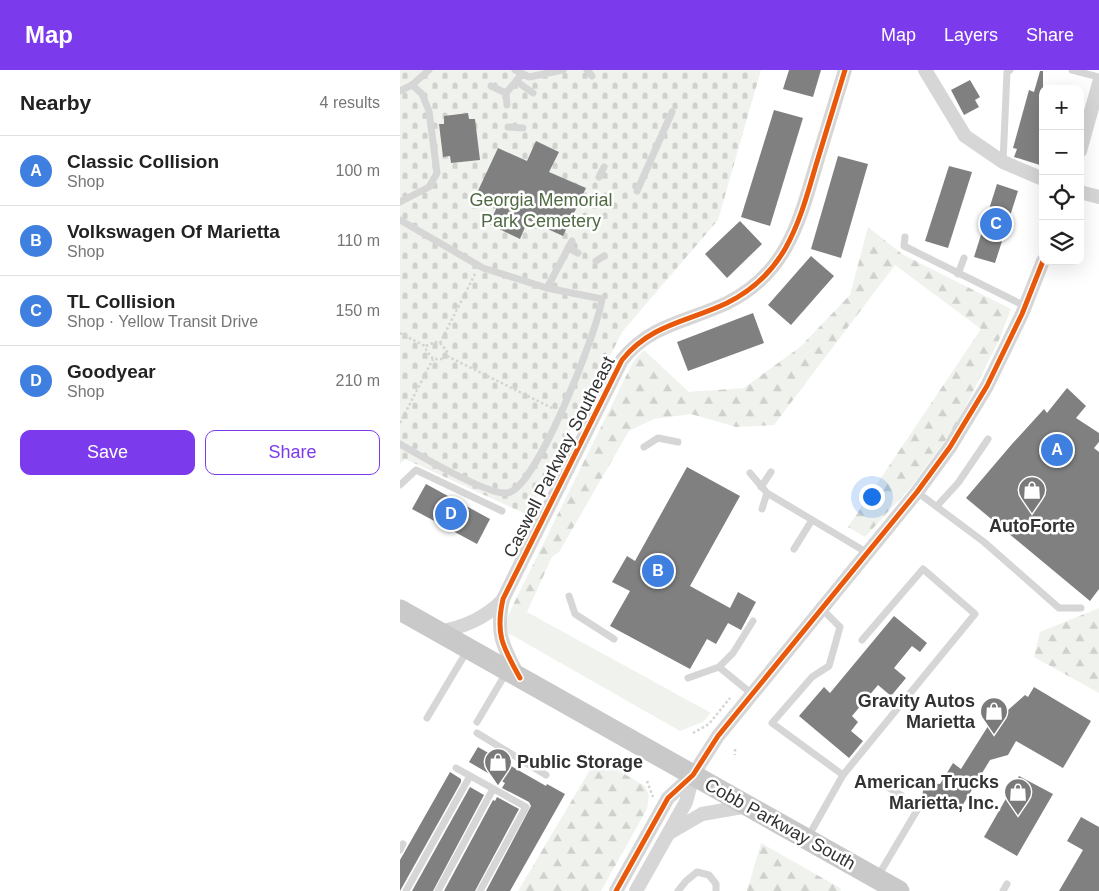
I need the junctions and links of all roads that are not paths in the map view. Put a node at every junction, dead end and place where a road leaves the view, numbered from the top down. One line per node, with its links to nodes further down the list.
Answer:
1 (429, 70): 13 (lane)
2 (563, 70): 8 (lane)
3 (587, 70): 9 (lane)
4 (845, 70): 59 (street, Caswell Parkway Southeast)
5 (925, 70): 24 (street)
6 (1010, 70): 24 (lane)
7 (1072, 70): 10 (lane)
8 (519, 72): 11 (lane)
9 (592, 76)
10 (1099, 77)
11 (516, 80): 16 (lane); 17 (lane)
12 (1099, 83): 20 (street)
13 (412, 85): 15 (lane); 31 (lane)
14 (491, 86): 16 (lane)
15 (400, 91)
16 (506, 93): 18 (lane)
17 (533, 93)
18 (507, 104)
19 (672, 112): 28 (lane)
20 (1085, 115): 23 (street)
21 (508, 127): 22 (lane)
22 (523, 128)
23 (1083, 130)
24 (1003, 162): 27 (street)
25 (604, 167): 26 (lane)
26 (599, 177)
27 (1039, 177)
28 (637, 191)
29 (1084, 193): 30 (street)
30 (1099, 197)
31 (400, 202)
32 (400, 220): 40 (lane)
33 (905, 237): 39 (lane)
34 (578, 252): 40 (lane)
35 (604, 256): 37 (lane)
36 (964, 258): 39 (lane)
37 (596, 261)
38 (1041, 265): 41 (street)
39 (958, 274): 41 (lane)
40 (547, 288): 44 (lane)
41 (1025, 306): 50 (street)
42 (988, 439): 52 (lane)
43 (678, 442): 45 (lane)
44 (400, 444)
45 (644, 447)
46 (771, 472): 49 (lane)
47 (750, 474): 49 (lane)
48 (400, 485): 54 (lane)
49 (761, 487): 51 (lane)
50 (917, 492): 52 (lane); 57 (street)
51 (767, 493): 53 (lane); 55 (lane)
52 (937, 506): 61 (lane)
53 (762, 509)
54 (502, 511)
55 (812, 520): 56 (lane); 57 (lane)
56 (794, 550)
57 (866, 552): 60 (street)
58 (569, 596): 65 (lane)
59 (503, 599): 64 (street, Caswell Parkway Southeast); 69 (street, Caswell Parkway Southeast)
60 (821, 608): 71 (street); 78 (lane)
61 (1081, 608)
62 (400, 610): 64 (main road, Cobb Parkway South)
63 (753, 621): 68 (lane)
64 (438, 632): 67 (main road, Cobb Parkway South)
65 (614, 638)
66 (862, 640): 78 (lane)
67 (468, 648): 69 (main road, Cobb Parkway South); 72 (lane)
68 (719, 667): 70 (lane); 71 (lane)
69 (514, 674): 73 (lane); 77 (main road, Cobb Parkway South)
70 (688, 678)
71 (752, 694): 77 (street)
72 (427, 718)
73 (478, 722)
74 (477, 733): 76 (lane)
75 (456, 768): 79 (lane)
76 (546, 775)
77 (693, 775): 83 (main road, Cobb Parkway South); 85 (street); 92 (street)
78 (843, 775): 86 (lane)
79 (470, 776): 81 (lane); 89 (lane)
80 (879, 782): 82 (lane)
81 (493, 789): 90 (lane); 91 (lane)
82 (901, 795)
83 (748, 806): 85 (street); 86 (main road, Cobb Parkway South)
84 (919, 807): 87 (lane)
85 (669, 834): 93 (street)
86 (806, 839): 87 (main road, Cobb Parkway South)
87 (876, 878): 96 (main road, Cobb Parkway South)
88 (1008, 884): 97 (lane)
89 (406, 891)
90 (438, 891)
91 (480, 891)
92 (616, 891)
93 (636, 891)
94 (678, 891): 95 (lane)
95 (716, 891)
96 (899, 891)
97 (1003, 891)

